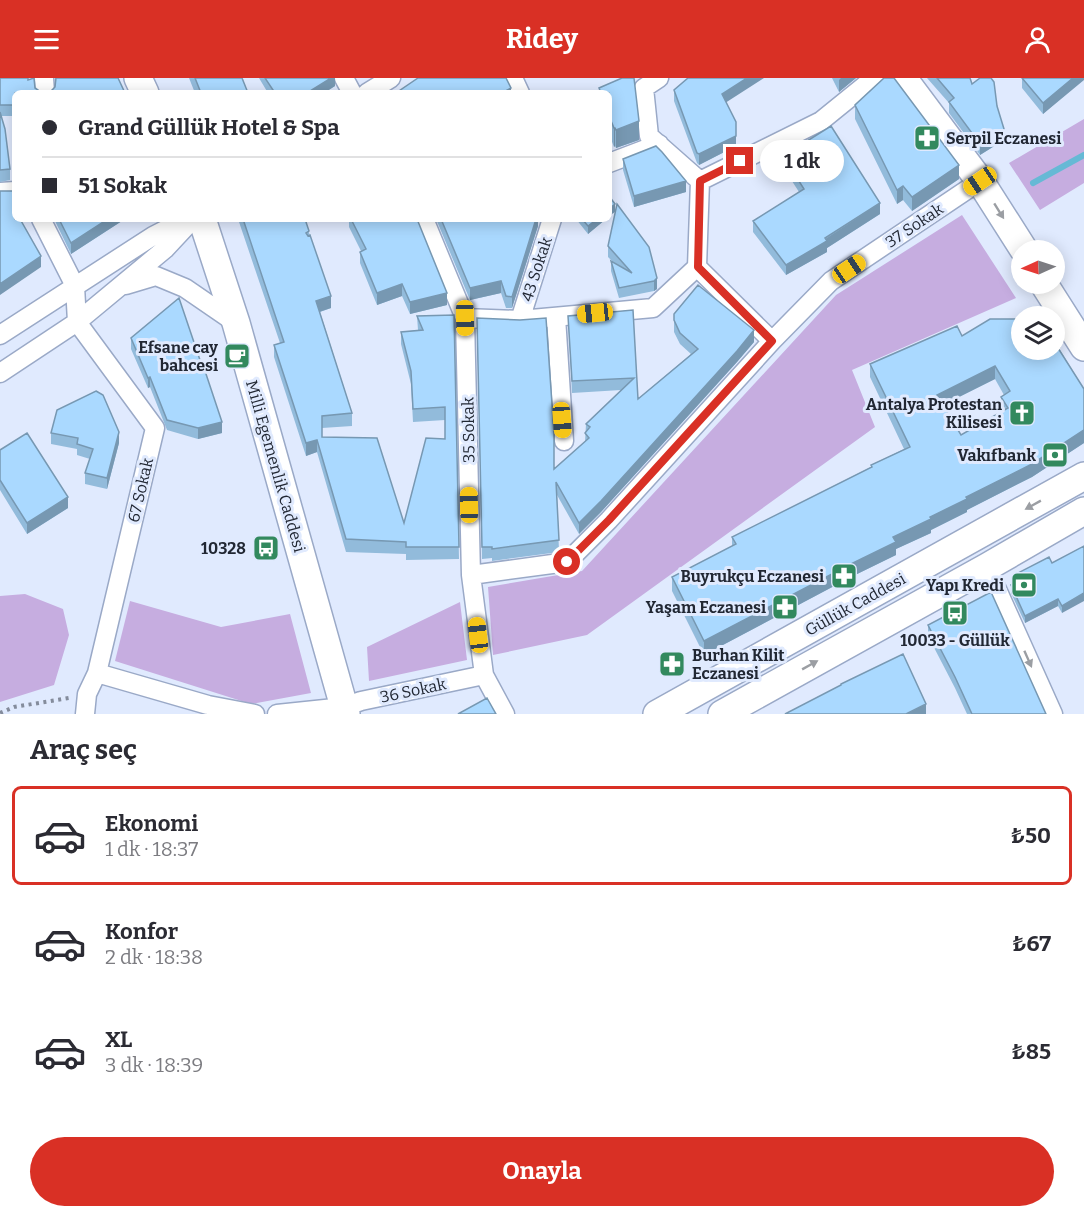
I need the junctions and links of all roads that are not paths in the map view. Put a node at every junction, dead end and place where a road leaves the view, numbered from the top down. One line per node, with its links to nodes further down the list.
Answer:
1 (391, 78): 5 (street)
2 (659, 78): 6 (street)
3 (874, 78): 8 (street)
4 (903, 78): 9 (main road)
5 (373, 90)
6 (659, 144): 7 (street); 8 (street)
7 (612, 162)
8 (700, 181): 17 (street)
9 (980, 181): 16 (main road, one-way to 16); 27 (street, 37 Sokak)
10 (43, 222): 18 (street)
11 (180, 222): 18 (street)
12 (190, 222): 19 (street)
13 (203, 222): 25 (main road, Milli Egemenlik Caddesi)
14 (425, 222): 22 (street, 35 Sokak)
15 (551, 222): 23 (street, 43 Sokak)
16 (1018, 240)
17 (698, 267): 21 (street); 27 (street)
18 (75, 286): 24 (street); 26 (street)
19 (119, 287): 24 (street); 25 (street)
20 (1050, 294): 28 (main road)
21 (556, 317): 23 (street); 30 (street)
22 (465, 318): 23 (street); 34 (street, 35 Sokak)
23 (520, 320)
24 (77, 322): 29 (street); 35 (street, 67 Sokak)
25 (236, 323): 37 (main road, Milli Egemenlik Caddesi)
26 (0, 335)
27 (772, 341): 34 (street, 37 Sokak)
28 (1084, 347)
29 (0, 374)
30 (564, 441)
31 (1084, 476): 42 (main road, Güllük Caddesi, one-way to 42)
32 (1084, 511): 33 (main road, Güllük Caddesi)
33 (987, 567): 43 (main road, Güllük Caddesi, one-way to 33); 44 (street, one-way to 44)
34 (471, 575): 36 (street, 35 Sokak)
35 (97, 674): 38 (street, 67 Sokak); 39 (street)
36 (484, 675): 37 (street, 36 Sokak); 41 (street, 35 Sokak)
37 (345, 710): 40 (street, 36 Sokak)
38 (85, 714)
39 (255, 714)
40 (277, 714)
41 (505, 714)
42 (657, 714)
43 (722, 714)
44 (1053, 714)

